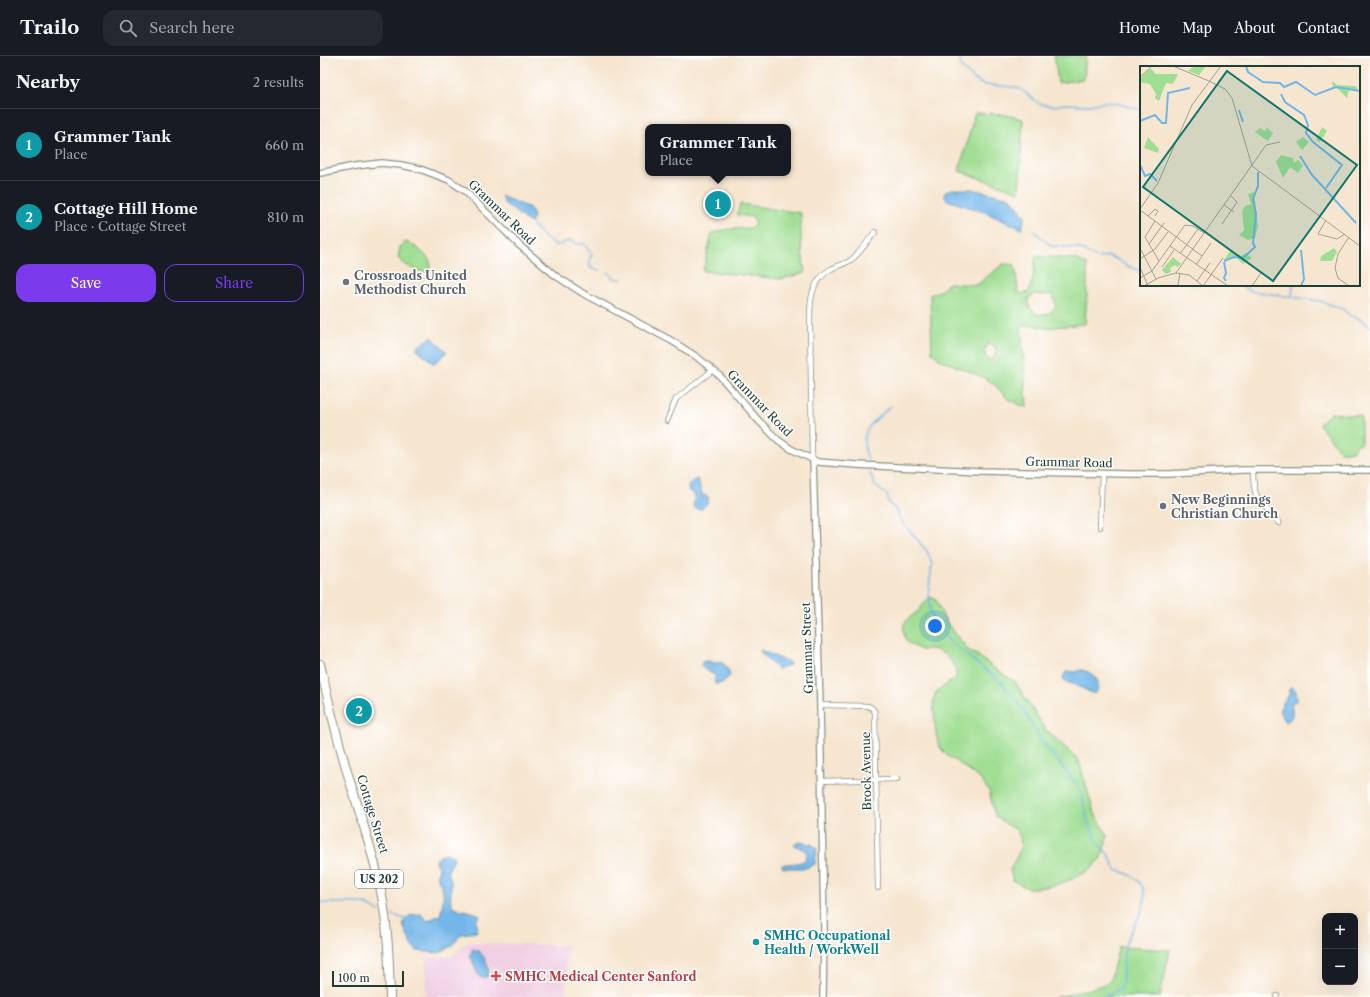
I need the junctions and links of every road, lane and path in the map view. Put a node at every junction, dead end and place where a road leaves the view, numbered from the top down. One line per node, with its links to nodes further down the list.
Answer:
1 (320, 173): 3 (street, Grammar Road)
2 (875, 232): 5 (street, Grammar Street)
3 (713, 370): 4 (street); 5 (street, Grammar Road)
4 (667, 420)
5 (813, 460): 8 (street, Grammar Road); 12 (street, Grammar Street)
6 (1253, 470): 7 (street, Grammar Road); 8 (street, Grammar Road); 9 (street)
7 (1370, 470)
8 (1102, 473): 10 (street)
9 (1279, 522)
10 (1100, 527)
11 (320, 664): 17 (highway, Cottage Street / US 202)
12 (820, 705): 13 (street, Brock Avenue); 15 (street, Grammar Street)
13 (877, 779): 14 (street); 15 (street); 16 (street, Brock Avenue)
14 (897, 779)
15 (821, 781): 18 (street, Grammar Street)
16 (878, 888)
17 (390, 997)
18 (823, 997)

